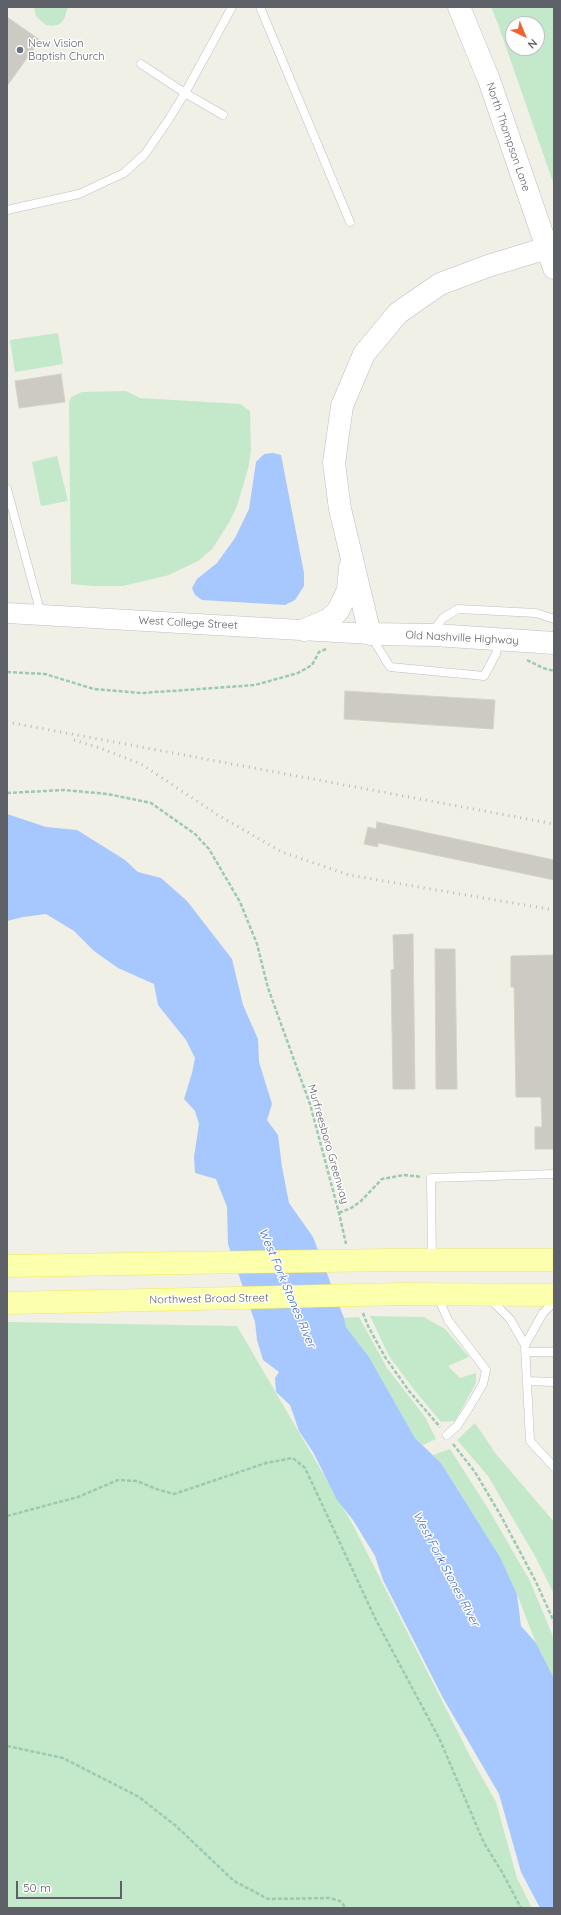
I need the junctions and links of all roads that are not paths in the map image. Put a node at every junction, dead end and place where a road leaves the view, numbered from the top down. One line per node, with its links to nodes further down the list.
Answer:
1 (232, 7): 5 (lane)
2 (260, 7): 8 (lane)
3 (459, 7): 9 (main road, North Thompson Lane)
4 (141, 64): 5 (lane)
5 (185, 93): 6 (lane); 7 (lane)
6 (223, 115)
7 (7, 210)
8 (350, 222)
9 (551, 258): 11 (main road)
10 (7, 489): 13 (lane)
11 (351, 554): 15 (main road); 16 (main road)
12 (7, 613): 13 (street, West College Street)
13 (41, 615): 15 (street, West College Street)
14 (554, 619): 17 (lane)
15 (304, 630): 16 (street, West College Street)
16 (370, 634): 17 (main road, Old Nashville Highway); 18 (lane)
17 (435, 635): 18 (main road, Old Nashville Highway)
18 (499, 639): 19 (main road, Old Nashville Highway)
19 (554, 643)
20 (554, 1174): 21 (lane)
21 (432, 1260): 22 (main road); 23 (main road, bridge)
22 (554, 1260)
23 (7, 1266)
24 (485, 1294): 25 (main road, Northwest Broad Street); 26 (main road, Northwest Broad Street); 29 (lane)
25 (437, 1295): 28 (main road, Northwest Broad Street, bridge); 33 (lane)
26 (554, 1295)
27 (554, 1302): 29 (lane)
28 (7, 1303)
29 (525, 1349): 30 (lane); 31 (lane)
30 (554, 1352)
31 (527, 1381): 32 (lane); 34 (lane)
32 (554, 1382)
33 (447, 1435)
34 (554, 1466)

